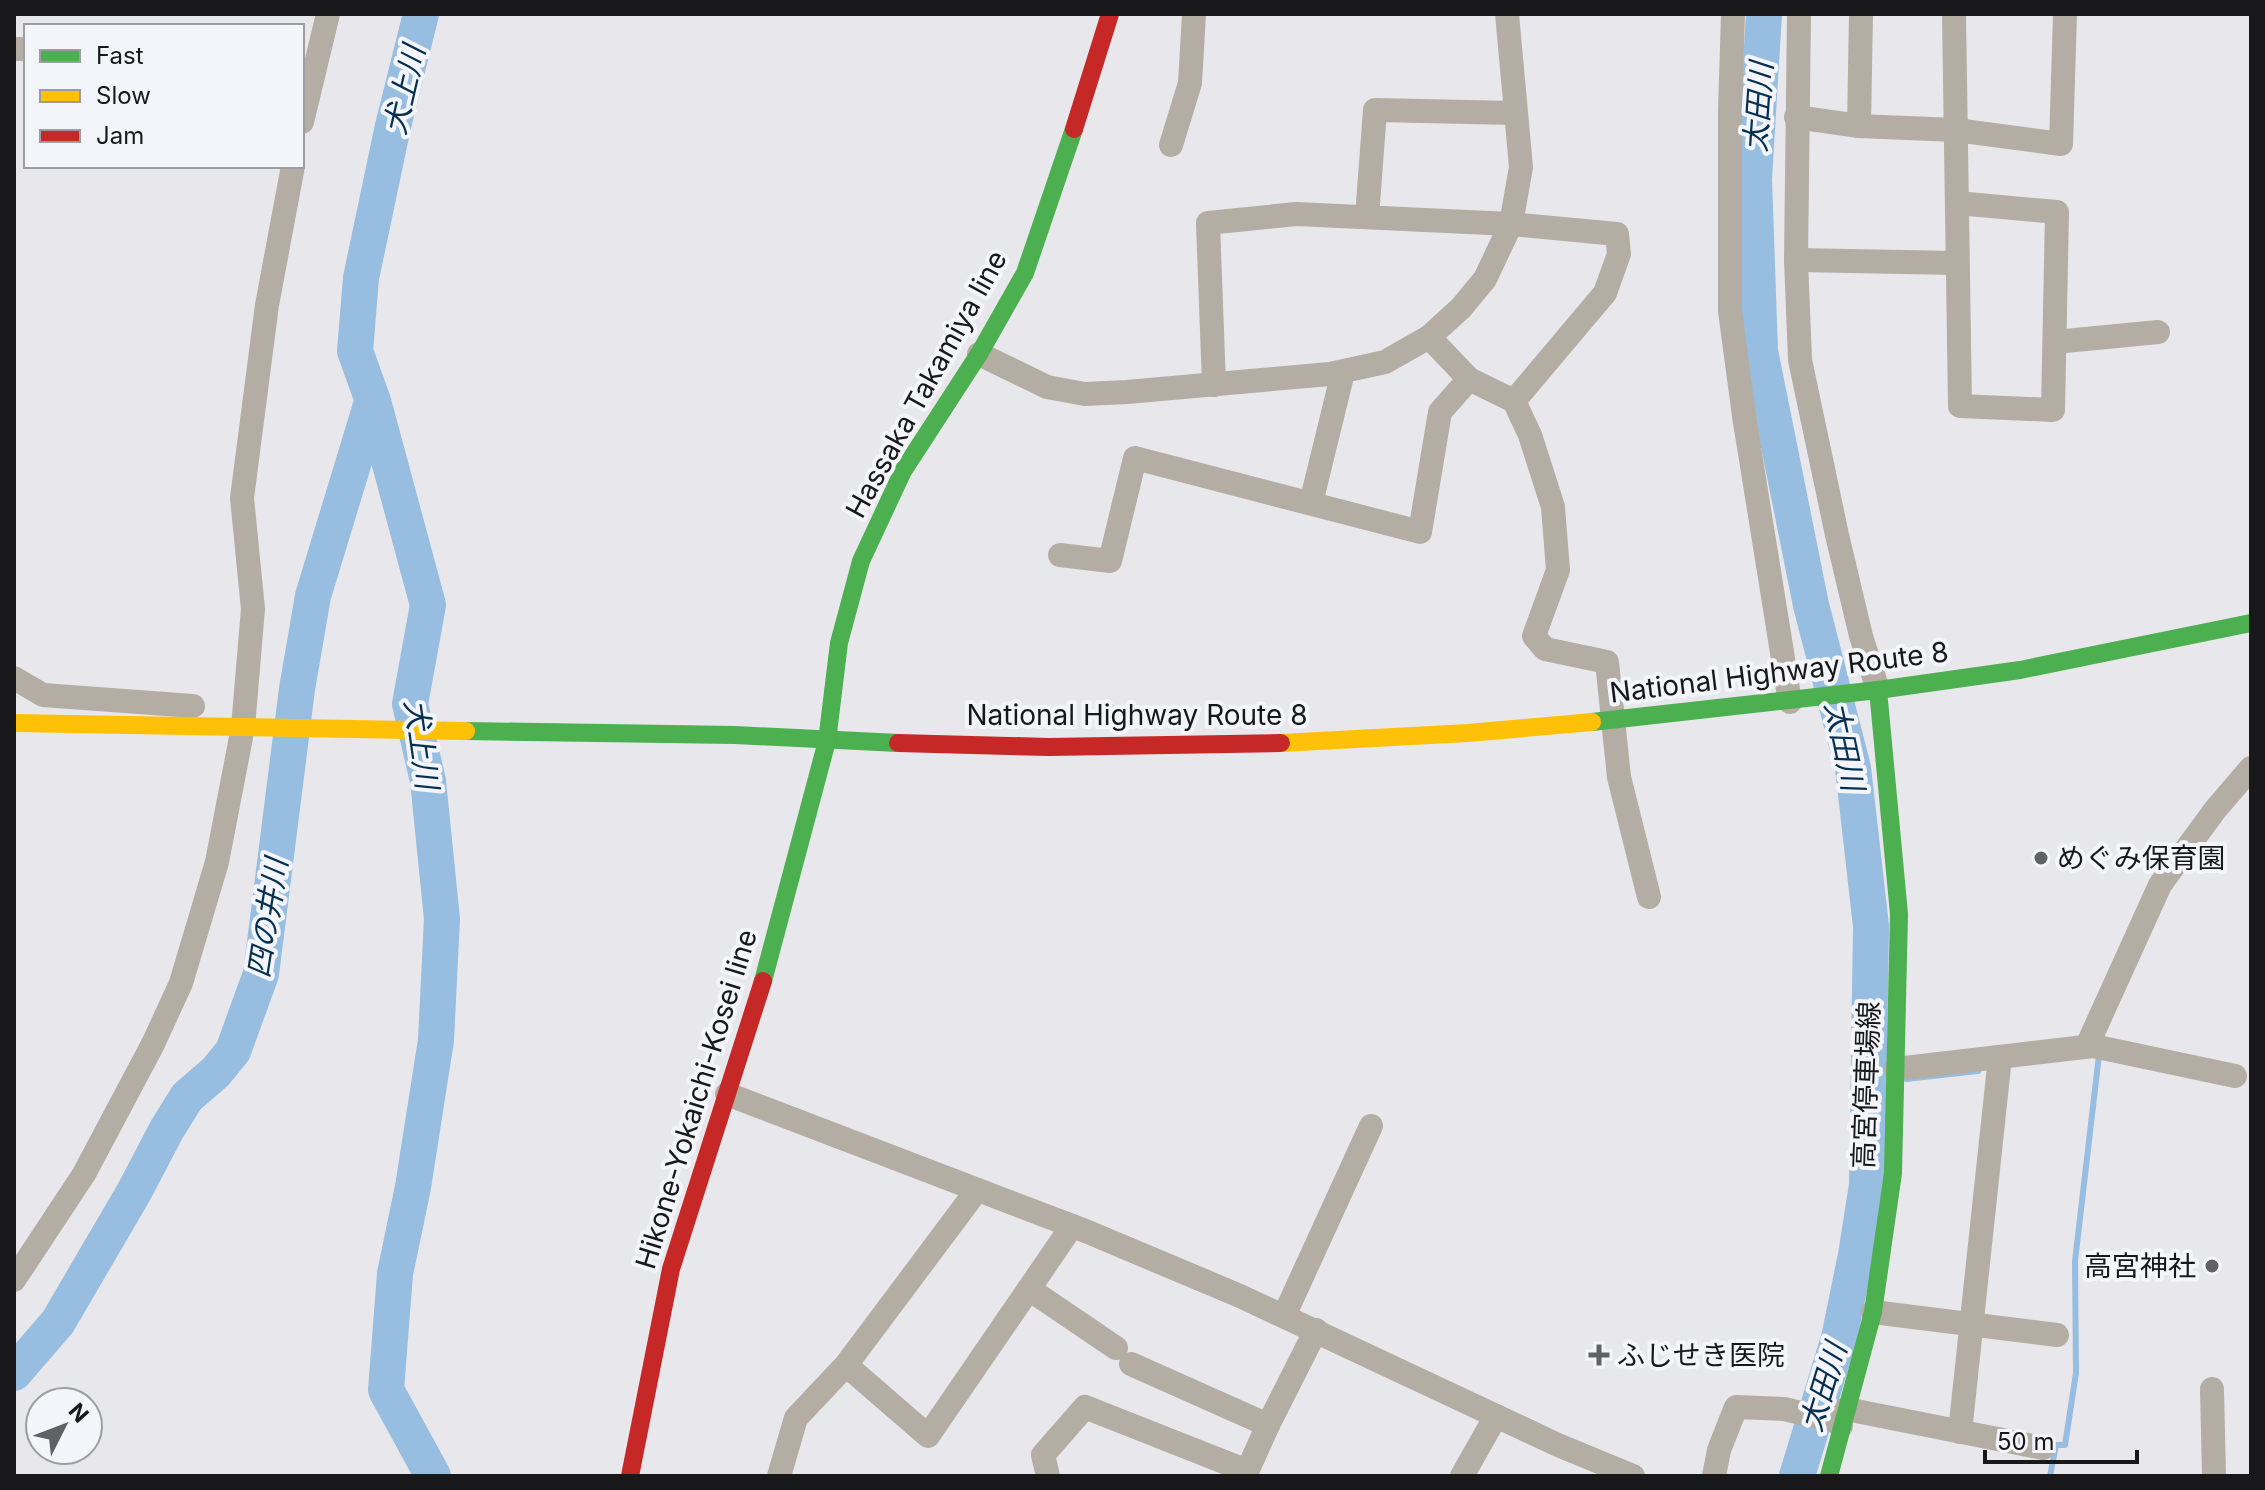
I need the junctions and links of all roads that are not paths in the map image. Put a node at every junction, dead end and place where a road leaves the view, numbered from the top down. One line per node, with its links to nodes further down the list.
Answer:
1 (328, 14): 11 (street)
2 (1110, 14): 25 (main road, Hassaka Takamiya line)
3 (1194, 14): 15 (street)
4 (1507, 14): 10 (street)
5 (1733, 14): 35 (street)
6 (1799, 14): 12 (street)
7 (1861, 14): 13 (street)
8 (1954, 14): 14 (street)
9 (2065, 14): 14 (street)
10 (1515, 113): 18 (street); 19 (street)
11 (304, 114)
12 (1796, 117): 13 (street); 20 (street)
13 (1859, 126): 14 (street)
14 (1956, 130): 17 (street)
15 (1171, 145)
16 (287, 169): 39 (street)
17 (1957, 203): 21 (street); 24 (street)
18 (1367, 217): 19 (street); 28 (street)
19 (1511, 224): 23 (street); 29 (street)
20 (1796, 260): 21 (street); 34 (street)
21 (1957, 263): 24 (street)
22 (2158, 332): 24 (street)
23 (1429, 337): 26 (street); 27 (street)
24 (2055, 342)
25 (979, 354): 28 (street); 40 (main road, Hassaka Takamiya line)
26 (1343, 372): 28 (street); 30 (street)
27 (1469, 379): 29 (street); 30 (street)
28 (1214, 385)
29 (1514, 401): 36 (street)
30 (1311, 503): 31 (street)
31 (1060, 555)
32 (2251, 623): 34 (main road, National Highway Route 8)
33 (14, 678): 38 (street)
34 (1869, 691): 35 (main road, National Highway Route 8); 45 (main road, 高宮停車場線)
35 (1794, 701): 36 (main road, National Highway Route 8)
36 (1613, 720): 40 (main road, National Highway Route 8); 42 (street)
37 (14, 723): 38 (main road, National Highway Route 8)
38 (214, 728): 39 (main road, National Highway Route 8)
39 (251, 728): 40 (main road, National Highway Route 8); 51 (street)
40 (827, 741): 47 (main road, Hikone-Yokaichi-Kosei line)
41 (2251, 768): 43 (street)
42 (1649, 897)
43 (2087, 1046): 44 (street); 46 (street)
44 (1999, 1066): 45 (street); 55 (street)
45 (1896, 1069): 53 (main road, 高宮停車場線)
46 (2235, 1076)
47 (727, 1094): 49 (street); 66 (main road, Hikone-Yokaichi-Kosei line)
48 (1371, 1126): 54 (street)
49 (977, 1190): 50 (street); 58 (street)
50 (1072, 1226): 52 (street); 54 (street)
51 (14, 1280)
52 (1029, 1289): 58 (street); 62 (street)
53 (1873, 1312): 55 (street); 61 (main road, 高宮停車場線)
54 (1284, 1316): 56 (street)
55 (1971, 1324): 57 (street); 63 (street)
56 (1316, 1330): 60 (street); 62 (street)
57 (2057, 1335)
58 (846, 1365): 67 (street)
59 (2212, 1389): 73 (street)
60 (1496, 1416): 69 (street); 70 (street)
61 (1840, 1419): 63 (street); 71 (street); 72 (main road, 高宮停車場線)
62 (1268, 1425): 65 (street)
63 (1960, 1432): 64 (street)
64 (2043, 1448)
65 (1246, 1474): 68 (street)
66 (637, 1475)
67 (779, 1476)
68 (1048, 1476)
69 (1462, 1476)
70 (1633, 1476)
71 (1714, 1476)
72 (1829, 1476)
73 (2214, 1476)

